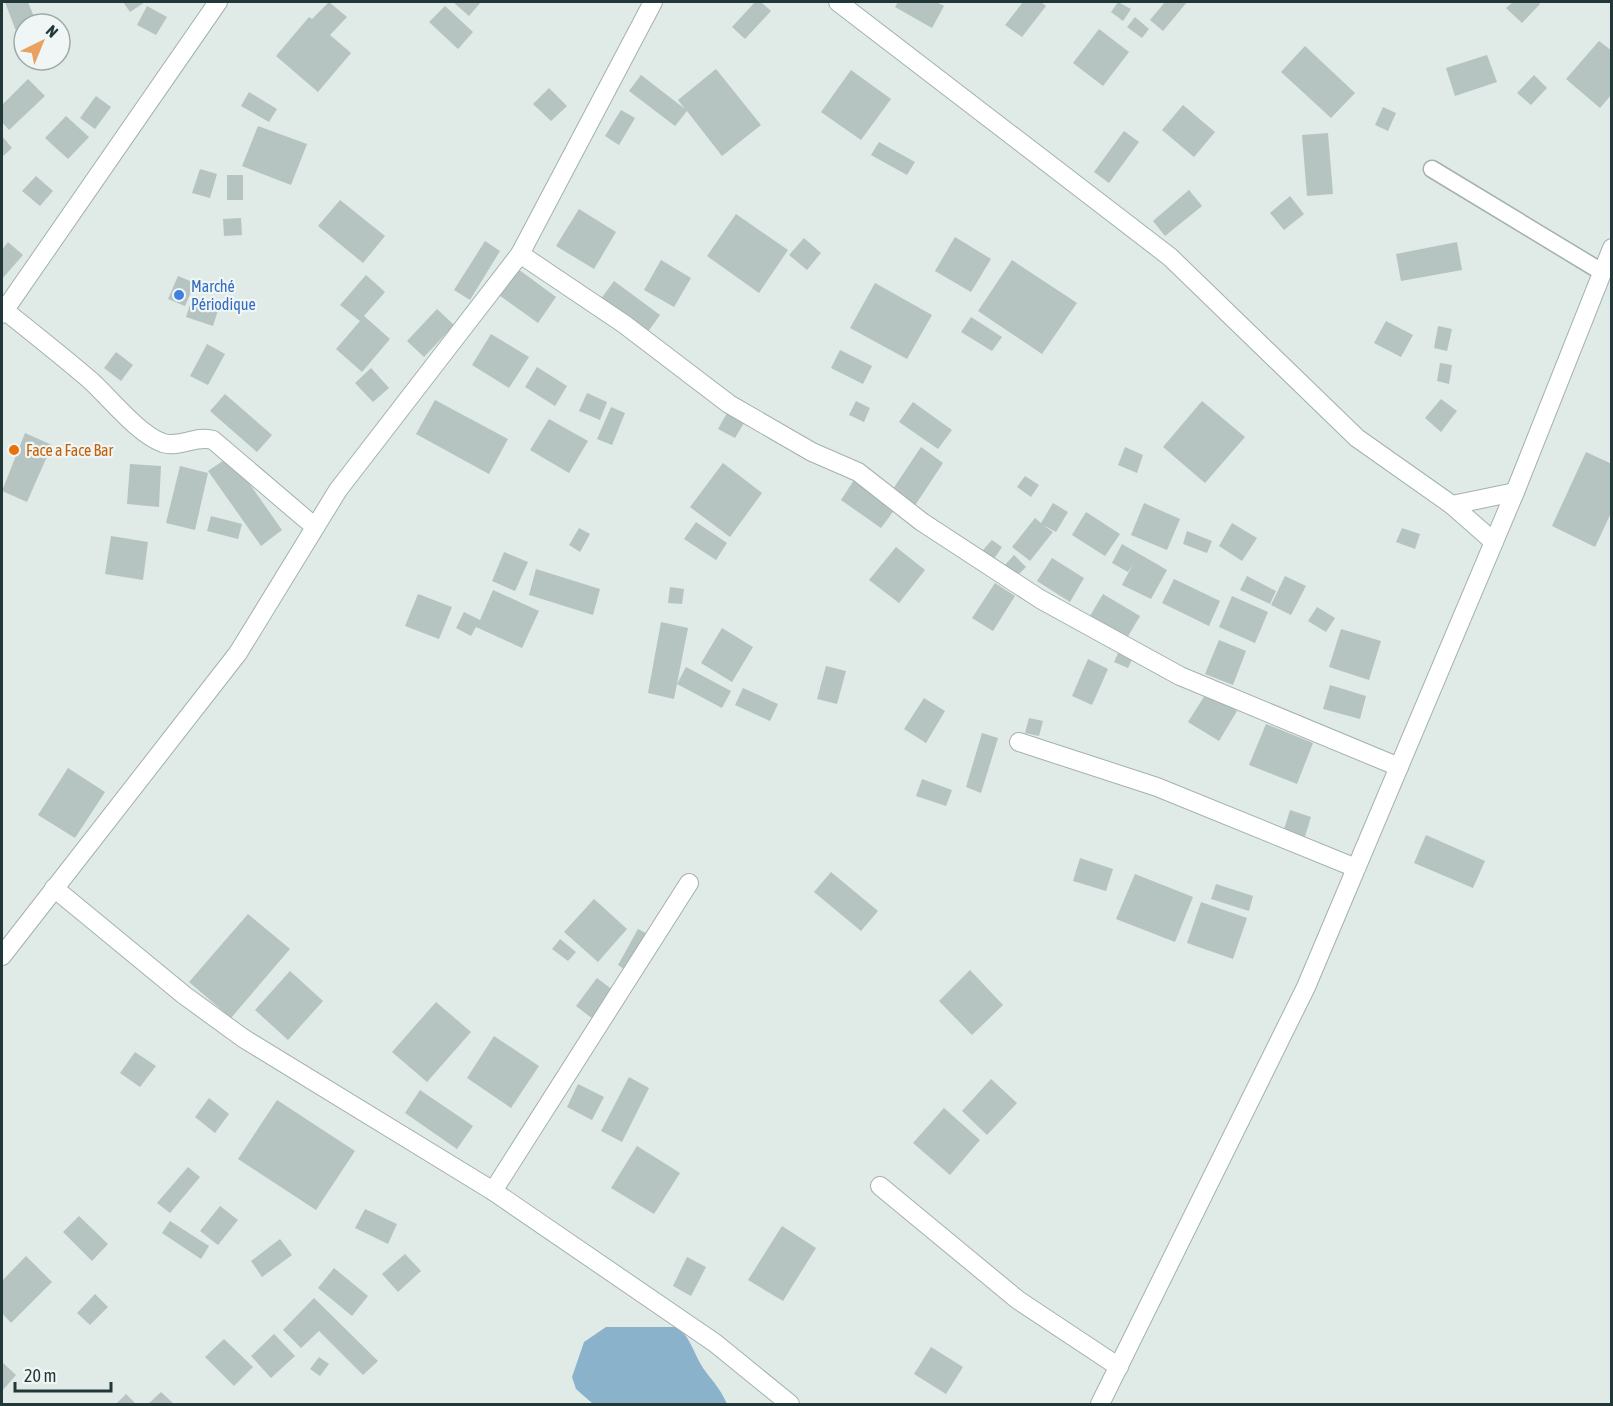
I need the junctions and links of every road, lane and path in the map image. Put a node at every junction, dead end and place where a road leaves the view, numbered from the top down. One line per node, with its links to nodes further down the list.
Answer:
1 (218, 2): 8 (street)
2 (653, 2): 6 (street)
3 (838, 2): 10 (street)
4 (1432, 169): 7 (lane)
5 (1611, 248): 7 (street)
6 (520, 254): 11 (street); 14 (street)
7 (1602, 272): 9 (street)
8 (3, 312): 11 (street)
9 (1515, 492): 10 (street); 12 (street)
10 (1452, 506): 12 (street)
11 (315, 527): 17 (street)
12 (1494, 542): 14 (street)
13 (1019, 742): 15 (street)
14 (1399, 767): 15 (street)
15 (1356, 868): 21 (street)
16 (689, 882): 20 (street)
17 (54, 888): 18 (street); 20 (street)
18 (2, 956)
19 (880, 1186): 21 (street)
20 (493, 1191): 22 (street)
21 (1119, 1366): 23 (street)
22 (790, 1404)
23 (1100, 1404)

